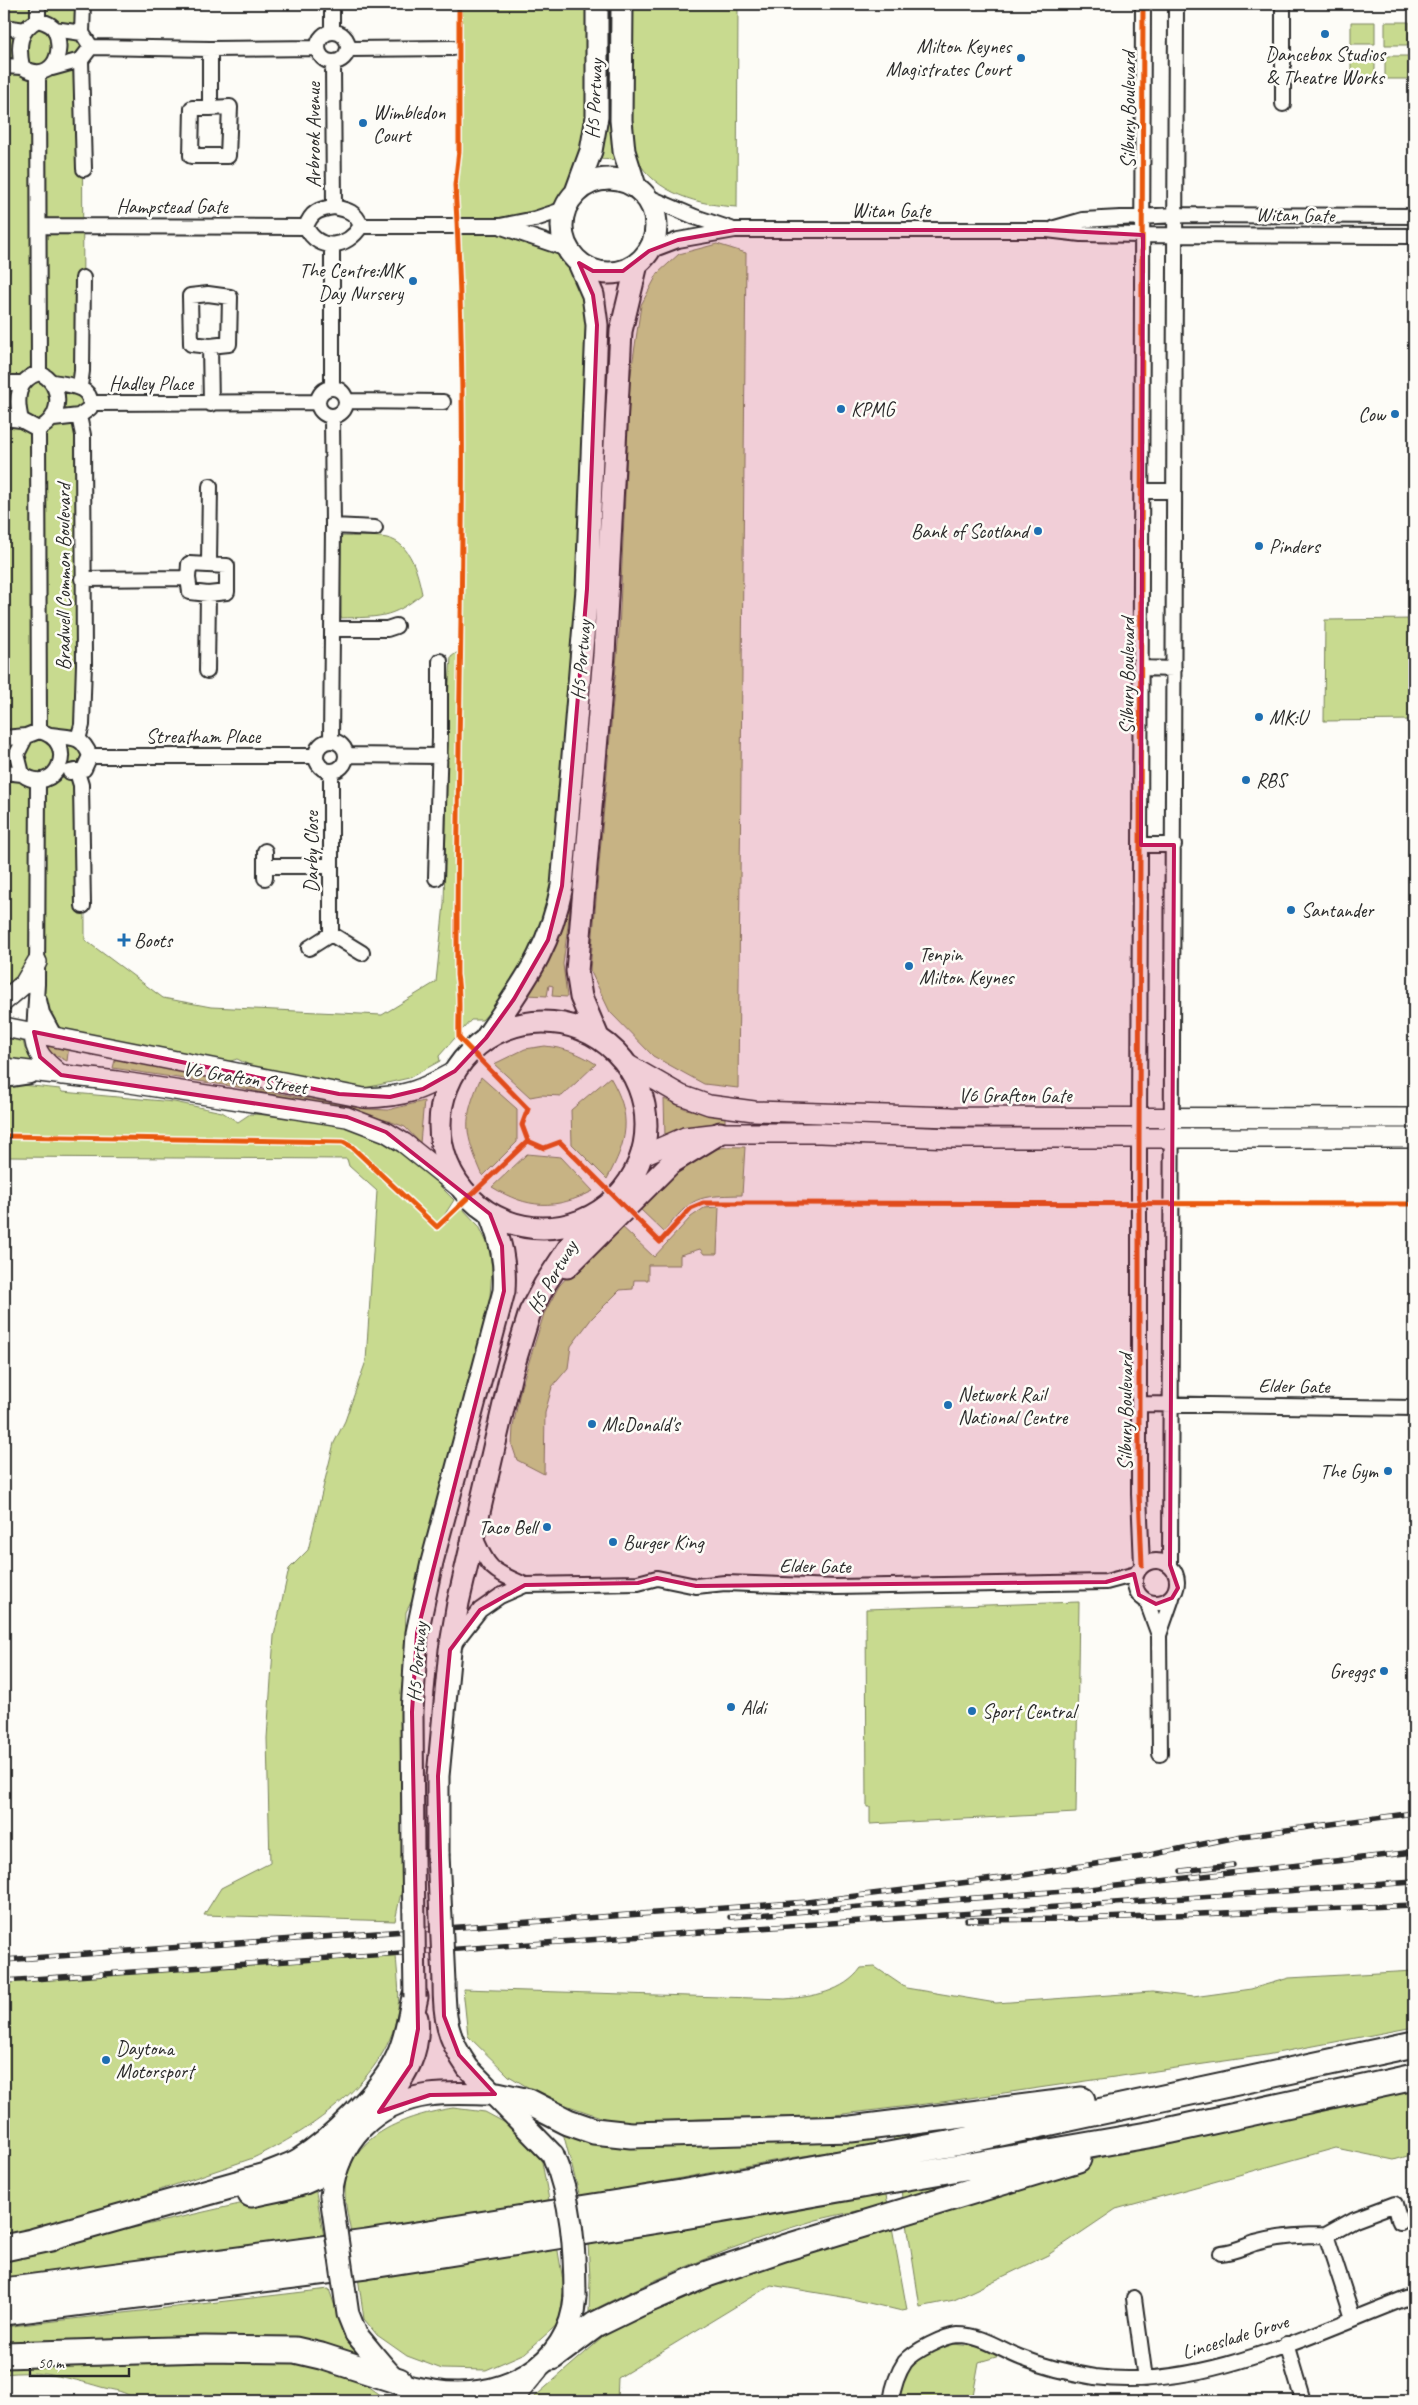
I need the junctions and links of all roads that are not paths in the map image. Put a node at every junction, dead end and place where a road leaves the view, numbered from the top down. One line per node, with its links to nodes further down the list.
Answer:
1 (38, 4): 9 (street)
2 (83, 4): 14 (street)
3 (332, 4): 13 (street)
4 (597, 4): 30 (main road, H5 Portway)
5 (622, 4): 29 (main road, H5 Portway)
6 (1143, 4): 34 (street, Silbury Boulevard)
7 (1176, 4): 32 (street)
8 (1283, 4): 26 (street)
9 (38, 20): 11 (street); 12 (street)
10 (4, 27): 11 (street)
11 (25, 30): 23 (street)
12 (54, 30): 14 (street); 24 (street)
13 (332, 32): 16 (street); 19 (street)
14 (82, 33): 15 (street)
15 (91, 47): 18 (street); 20 (street)
16 (317, 48): 18 (street); 21 (street)
17 (453, 48): 19 (street)
18 (210, 49): 27 (street)
19 (348, 49): 21 (street)
20 (81, 60): 24 (street); 28 (street)
21 (333, 63): 31 (street, Arbrook Avenue)
22 (4, 66): 23 (street)
23 (22, 67): 25 (street)
24 (52, 68): 25 (street)
25 (38, 74): 35 (street)
26 (1283, 104)
27 (210, 108)
28 (84, 169)
29 (640, 191): 30 (main road); 39 (street, Witan Gate); 46 (main road)
30 (570, 201): 38 (street); 45 (main road)
31 (334, 207): 36 (street); 37 (street)
32 (1176, 215): 33 (street, Witan Gate); 34 (street, Witan Gate); 41 (street)
33 (1414, 216)
34 (1143, 217): 40 (street, Witan Gate); 42 (street, Silbury Boulevard)
35 (39, 226): 36 (street, Hampstead Gate); 49 (street)
36 (306, 226): 44 (street)
37 (361, 226): 38 (street); 44 (street)
38 (500, 226): 45 (street)
39 (735, 230): 40 (street, Witan Gate); 46 (street, Witan Gate)
40 (1047, 230): 42 (street, Witan Gate)
41 (1176, 234): 42 (street, Witan Gate); 43 (street, Witan Gate); 68 (street)
42 (1143, 235): 67 (street, Silbury Boulevard)
43 (1414, 236)
44 (332, 245): 54 (street)
45 (574, 256): 46 (main road); 110 (main road, H5 Portway)
46 (643, 258): 111 (main road, H5 Portway)
47 (83, 278): 53 (street)
48 (210, 346): 48 (street, Hadley Place); 59 (street, Hadley Place)
49 (39, 373): 50 (street); 51 (street)
50 (53, 382): 53 (street); 63 (street)
51 (22, 383): 52 (street); 64 (street)
52 (4, 384)
53 (80, 386): 58 (street)
54 (332, 388): 55 (street); 56 (street)
55 (346, 401): 57 (street); 61 (street)
56 (318, 402): 59 (street, Hadley Place); 61 (street)
57 (443, 402)
58 (91, 403): 59 (street, Hadley Place); 60 (street)
59 (211, 404)
60 (79, 416): 63 (street); 73 (street, Bradwell Common Boulevard)
61 (332, 416): 69 (street)
62 (4, 418): 64 (street)
63 (52, 419): 65 (street)
64 (22, 420): 65 (street)
65 (38, 429): 81 (street, Bradwell Common Boulevard)
66 (210, 486): 71 (street)
67 (1142, 491): 68 (street); 78 (street, Silbury Boulevard)
68 (1173, 491): 79 (street)
69 (334, 526): 70 (street); 76 (street)
70 (376, 528)
71 (209, 563): 72 (street); 74 (street)
72 (188, 578): 73 (street); 74 (street)
73 (82, 579): 83 (street, Bradwell Common Boulevard)
74 (208, 594): 80 (street)
75 (396, 626): 76 (street)
76 (332, 629): 84 (street)
77 (440, 661): 88 (street)
78 (1141, 668): 79 (street); 95 (street, Silbury Boulevard)
79 (1174, 669): 96 (street)
80 (208, 671)
81 (38, 734): 82 (street); 83 (street); 91 (street); 93 (street)
82 (4, 738)
83 (78, 738): 86 (street)
84 (331, 740): 85 (street); 87 (street)
85 (346, 755): 88 (street); 89 (street)
86 (90, 756): 87 (street, Streatham Place); 92 (street)
87 (316, 756): 89 (street)
88 (440, 756): 99 (street)
89 (331, 771): 98 (street, Darby Close)
90 (4, 772): 93 (street)
91 (56, 772): 92 (street); 94 (street)
92 (77, 772): 100 (street)
93 (22, 774): 94 (street)
94 (38, 781): 104 (street)
95 (1141, 845): 96 (street); 116 (street, Silbury Boulevard)
96 (1174, 845): 117 (street)
97 (265, 851): 98 (street)
98 (331, 866): 101 (street, Darby Close)
99 (436, 878)
100 (83, 906)
101 (331, 934): 102 (street); 103 (street)
102 (309, 948)
103 (362, 953)
104 (37, 962): 105 (street); 106 (street)
105 (36, 984): 108 (street); 109 (street)
106 (4, 1001)
107 (4, 1027): 108 (street, V6 Grafton Street)
108 (34, 1032): 109 (street, V6 Grafton Street); 114 (street)
109 (61, 1038): 113 (street, V6 Grafton Street)
110 (486, 1038): 111 (main road); 113 (main road)
111 (616, 1053): 116 (street, V6 Grafton Gate); 123 (main road, H5 Portway)
112 (4, 1068): 114 (street, V6 Grafton Street)
113 (455, 1071): 125 (main road, H5 Portway)
114 (56, 1074): 115 (street); 125 (street, V6 Grafton Street)
115 (4, 1080)
116 (1139, 1117): 117 (street, V6 Grafton Gate); 120 (street, Silbury Boulevard)
117 (1173, 1117): 118 (street, V6 Grafton Gate); 121 (street)
118 (1414, 1118)
119 (720, 1133): 120 (street); 123 (street); 124 (main road)
120 (1139, 1138): 121 (street); 127 (street, Silbury Boulevard)
121 (1173, 1138): 122 (street); 128 (street)
122 (1414, 1138)
123 (642, 1156): 124 (main road, H5 Portway)
124 (634, 1188): 126 (main road)
125 (472, 1199): 126 (main road); 140 (main road, H5 Portway, bridge)
126 (602, 1215): 130 (main road, H5 Portway)
127 (1140, 1404): 128 (street, Elder Gate); 132 (street, Silbury Boulevard)
128 (1172, 1404): 129 (street, Elder Gate); 131 (street)
129 (1414, 1408)
130 (474, 1535): 134 (street, Elder Gate); 138 (main road, H5 Portway)
131 (1170, 1565): 132 (street); 136 (street)
132 (1139, 1570): 133 (street, Elder Gate); 135 (street)
133 (1106, 1582): 134 (street, Elder Gate); 135 (street, Elder Gate)
134 (525, 1585): 138 (street, Elder Gate)
135 (1143, 1598): 136 (street); 137 (street)
136 (1172, 1598): 137 (street)
137 (1159, 1635): 139 (street)
138 (450, 1650): 144 (main road, H5 Portway, bridge)
139 (1160, 1754)
140 (415, 1997): 145 (main road, H5 Portway); 150 (highway)
141 (1414, 2044): 142 (highway)
142 (1306, 2067): 144 (highway); 153 (highway)
143 (1414, 2077): 146 (highway)
144 (496, 2095): 145 (main road); 160 (main road, H5 Portway, bridge)
145 (379, 2112): 147 (main road)
146 (1153, 2134): 156 (highway); 160 (highway)
147 (338, 2160): 150 (highway); 162 (main road, bridge)
148 (1400, 2222): 149 (street)
149 (1326, 2235): 152 (street); 157 (street)
150 (34, 2241): 151 (highway)
151 (4, 2248)
152 (1221, 2253)
153 (4, 2291)
154 (1414, 2295): 157 (street, Linceslade Grove)
155 (1134, 2298): 161 (street)
156 (4, 2312)
157 (1353, 2318): 158 (street, Linceslade Grove)
158 (1286, 2344): 161 (street, Linceslade Grove); 165 (street)
159 (4, 2355): 162 (highway)
160 (545, 2363): 162 (main road); 163 (street)
161 (1145, 2379): 164 (street, Linceslade Grove)
162 (403, 2388)
163 (512, 2401)
164 (891, 2401)
165 (1304, 2401)

